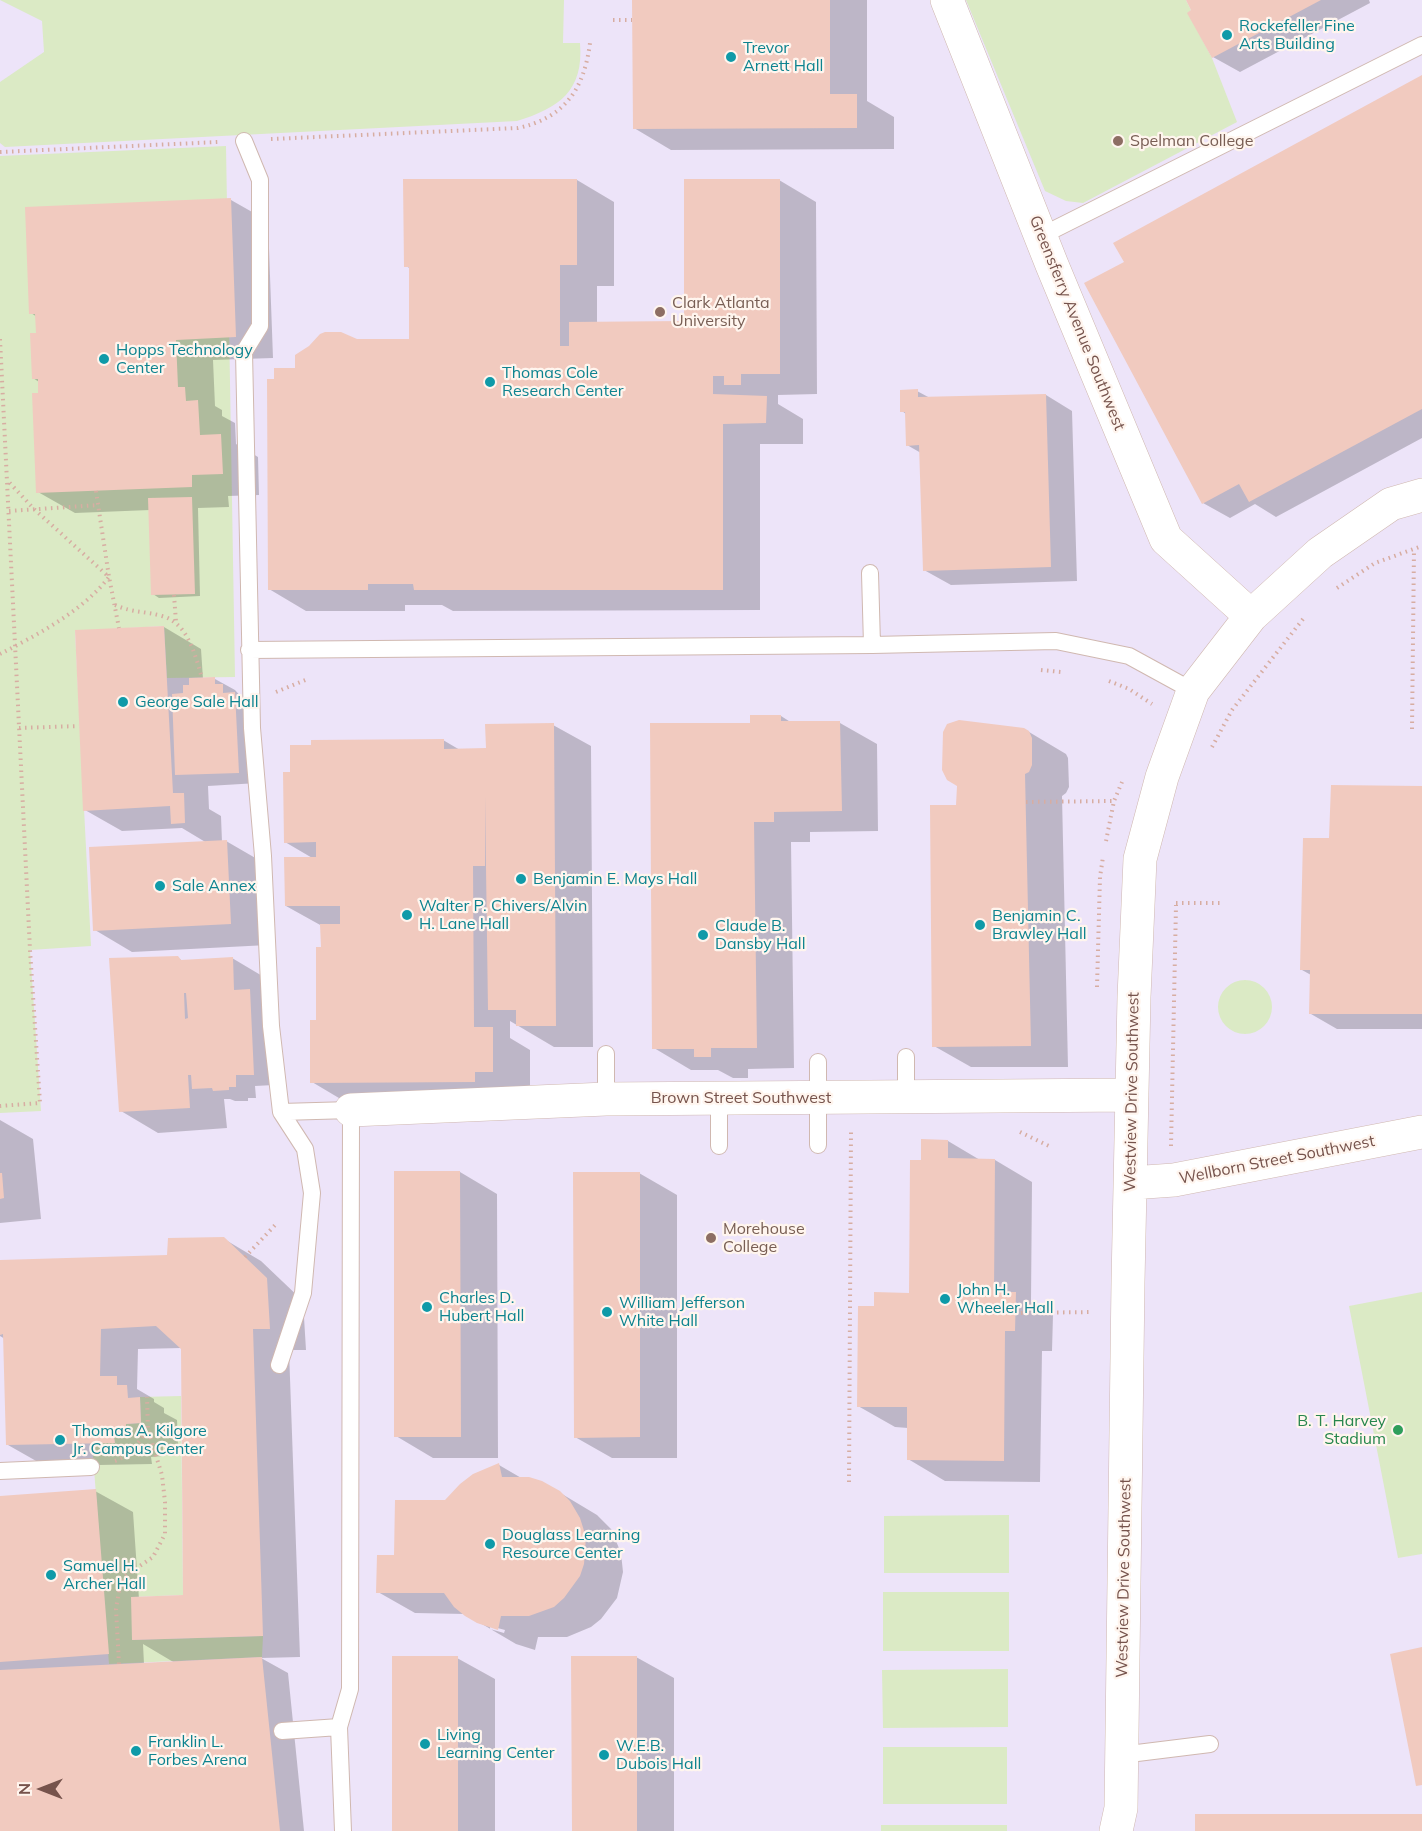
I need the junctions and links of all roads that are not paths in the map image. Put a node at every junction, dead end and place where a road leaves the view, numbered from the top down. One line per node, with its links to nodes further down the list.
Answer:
1 (947, 0): 4 (street, Greensferry Avenue Southwest)
2 (1422, 45): 4 (lane)
3 (244, 141): 9 (lane)
4 (1041, 236): 7 (street, Greensferry Avenue Southwest)
5 (1422, 495): 7 (street, Westview Drive Southwest)
6 (870, 573): 8 (lane)
7 (1251, 616): 10 (street, Westview Drive Southwest)
8 (872, 645): 9 (lane); 10 (lane)
9 (249, 650): 20 (lane)
10 (1193, 691): 14 (street, Westview Drive Southwest)
11 (606, 1053): 18 (lane)
12 (906, 1057): 15 (lane)
13 (818, 1062): 17 (lane)
14 (1132, 1095): 15 (street, Brown Street Southwest); 24 (street, Westview Drive Southwest)
15 (906, 1097): 17 (street, Brown Street Southwest)
16 (719, 1098): 17 (street, Brown Street Southwest); 18 (street, Brown Street Southwest); 23 (lane)
17 (818, 1098): 22 (lane)
18 (606, 1099): 19 (street, Brown Street Southwest)
19 (351, 1110): 20 (lane); 28 (lane)
20 (281, 1112): 25 (lane)
21 (1422, 1132): 24 (street, Wellborn Street Southwest)
22 (818, 1145)
23 (719, 1146)
24 (1131, 1182): 31 (street, Westview Drive Southwest)
25 (279, 1365)
26 (91, 1467): 27 (lane)
27 (0, 1471)
28 (339, 1727): 29 (lane); 33 (lane)
29 (282, 1731)
30 (1210, 1744): 31 (lane)
31 (1121, 1755): 32 (street, Westview Drive Southwest)
32 (1124, 1823)
33 (343, 1831)

